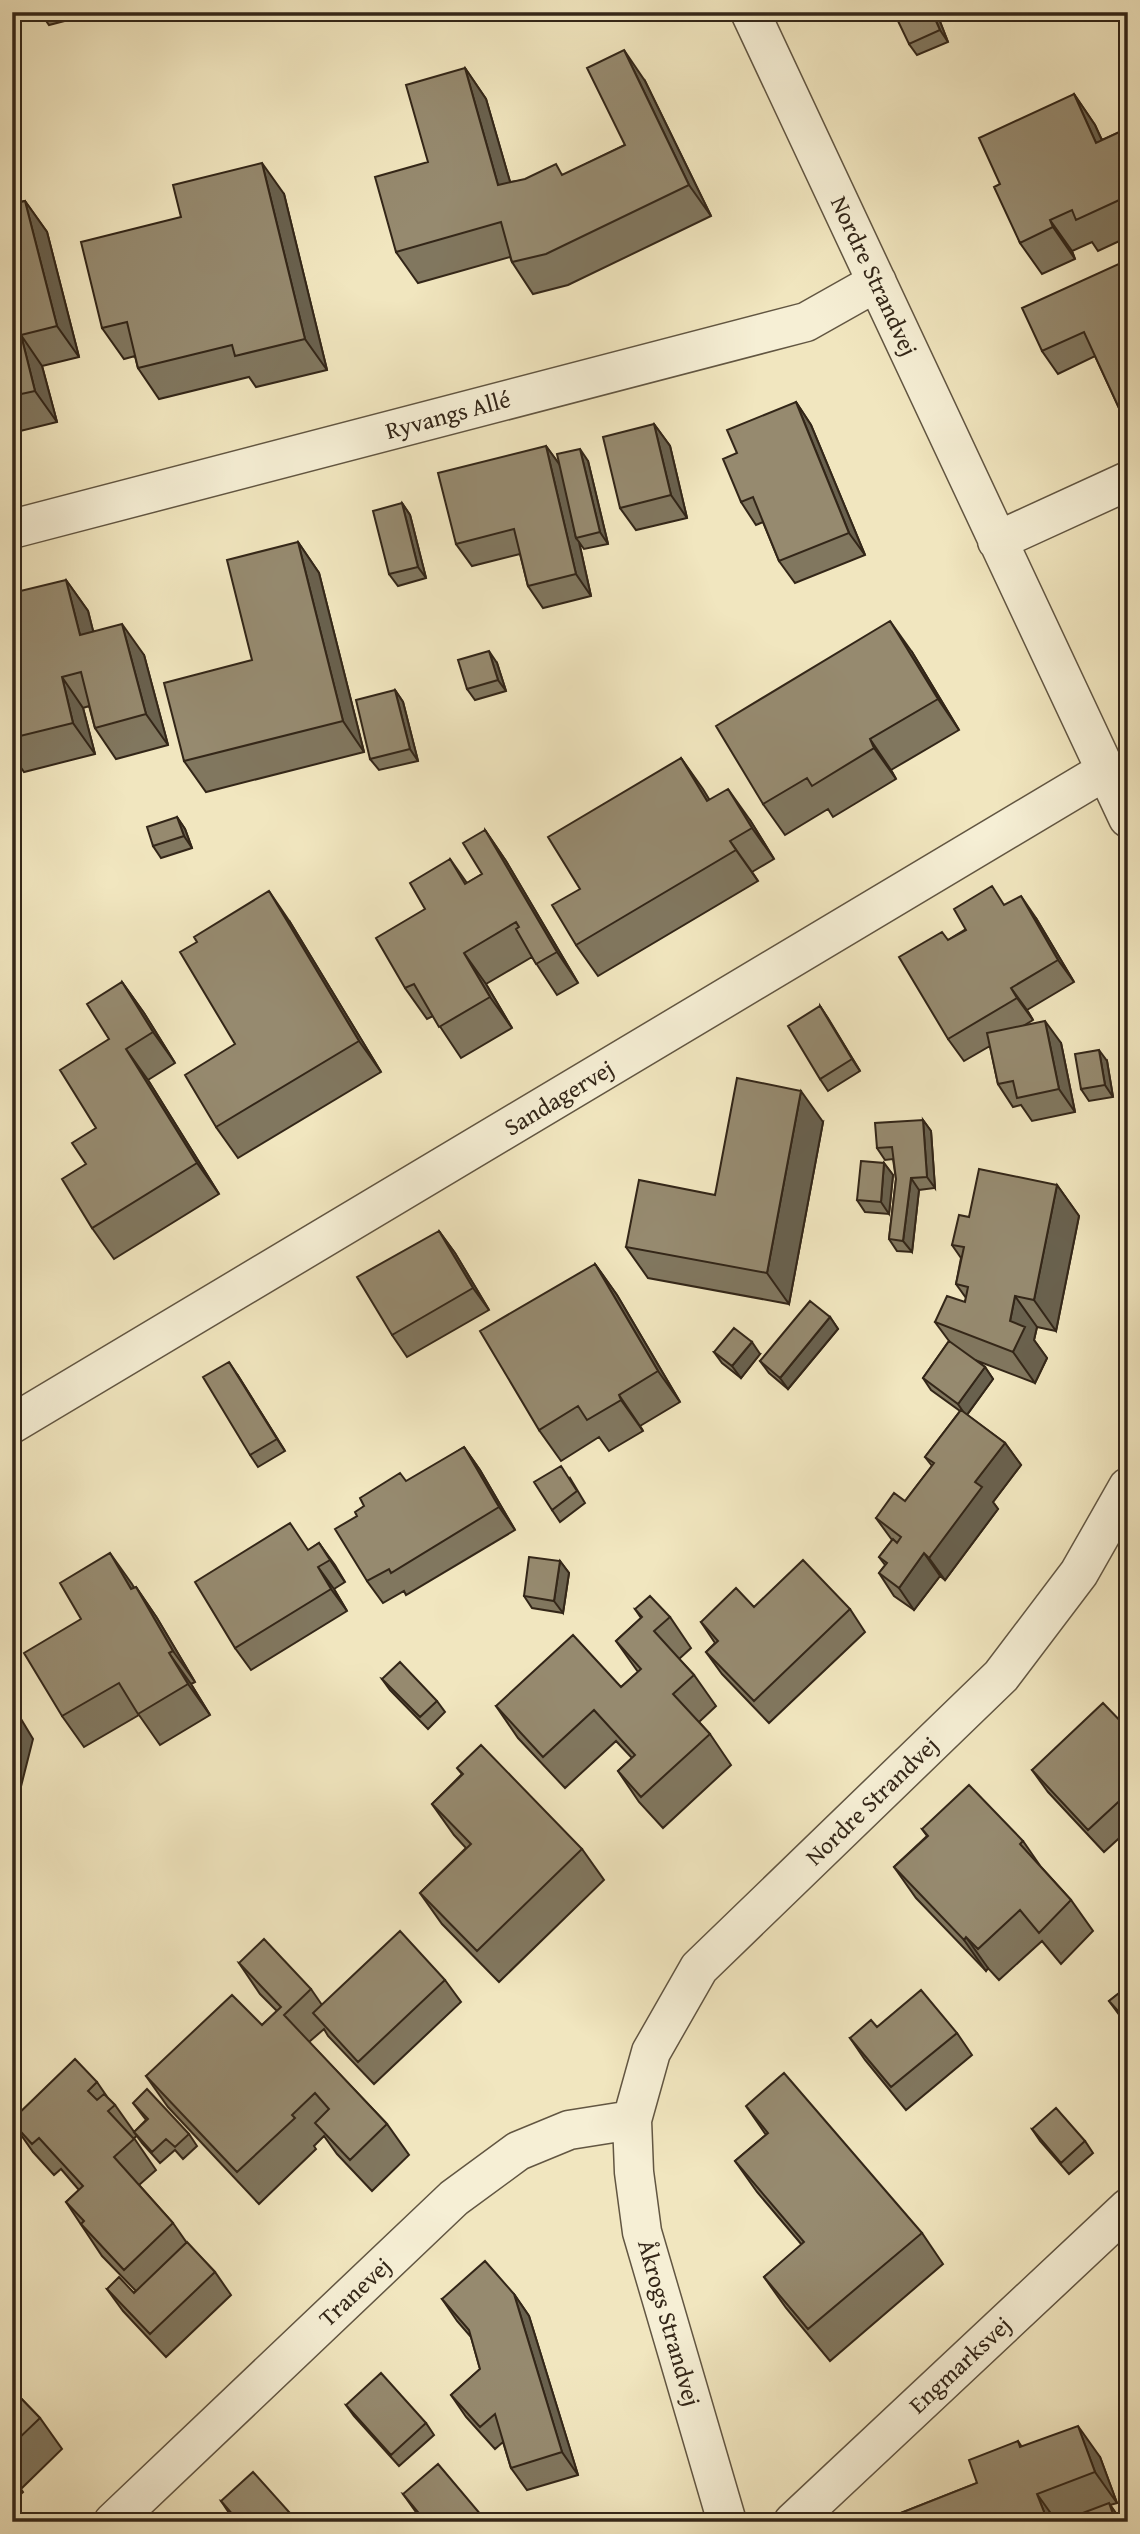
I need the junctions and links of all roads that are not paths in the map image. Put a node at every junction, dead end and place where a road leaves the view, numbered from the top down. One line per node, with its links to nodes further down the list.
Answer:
1 (750, 12): 2 (street, Nordre Strandvej)
2 (877, 282): 4 (street, Ryvangs Allé); 5 (street, Nordre Strandvej)
3 (1128, 481): 5 (street)
4 (12, 529)
5 (998, 541): 6 (street, Nordre Strandvej)
6 (1105, 771): 7 (street, Nordre Strandvej); 8 (street, Sandagervej)
7 (1128, 818)
8 (12, 1424)
9 (1128, 1487): 10 (street, Nordre Strandvej)
10 (632, 2120): 12 (street, Tranevej); 13 (street, Åkrogs Strandvej)
11 (1128, 2208): 14 (street, Engmarksvej)
12 (113, 2522)
13 (727, 2522)
14 (793, 2522)

